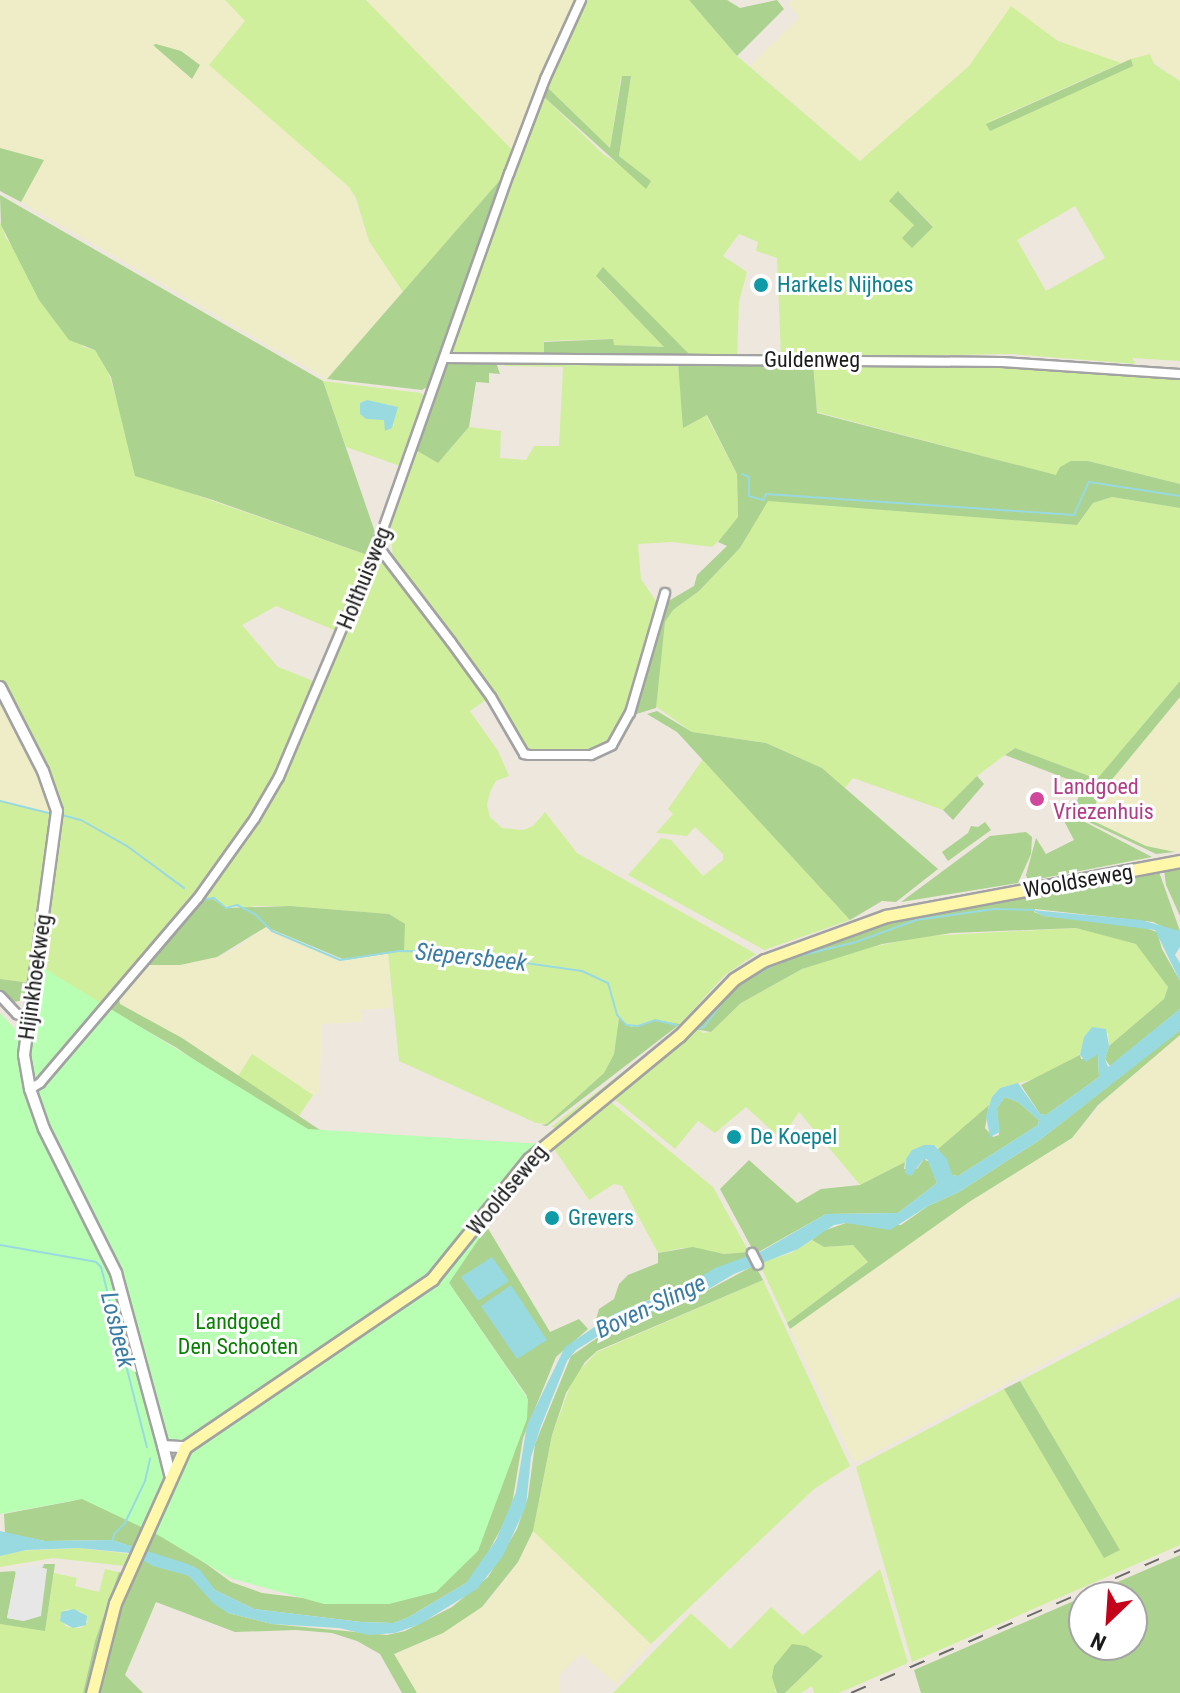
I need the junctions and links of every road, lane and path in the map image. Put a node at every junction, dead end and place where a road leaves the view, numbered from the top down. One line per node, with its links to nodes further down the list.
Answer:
1 (581, 0): 2 (street, Holthuisweg)
2 (444, 358): 3 (street, Guldenweg); 4 (street, Holthuisweg)
3 (1180, 374)
4 (376, 549): 5 (street); 10 (street, Holthuisweg)
5 (665, 593)
6 (0, 687): 9 (street, Hijinkhoekweg)
7 (1180, 861): 14 (main road, Wooldseweg)
8 (0, 996): 9 (street)
9 (29, 1018): 10 (street, Hijinkhoekweg)
10 (30, 1089): 13 (street, Hijinkhoekweg)
11 (752, 1253): 12 (street)
12 (758, 1265)
13 (163, 1446): 14 (street); 15 (street, Hijinkhoekweg)
14 (185, 1447): 15 (main road, Wooldseweg)
15 (170, 1475): 16 (main road, Wooldseweg)
16 (92, 1693)

